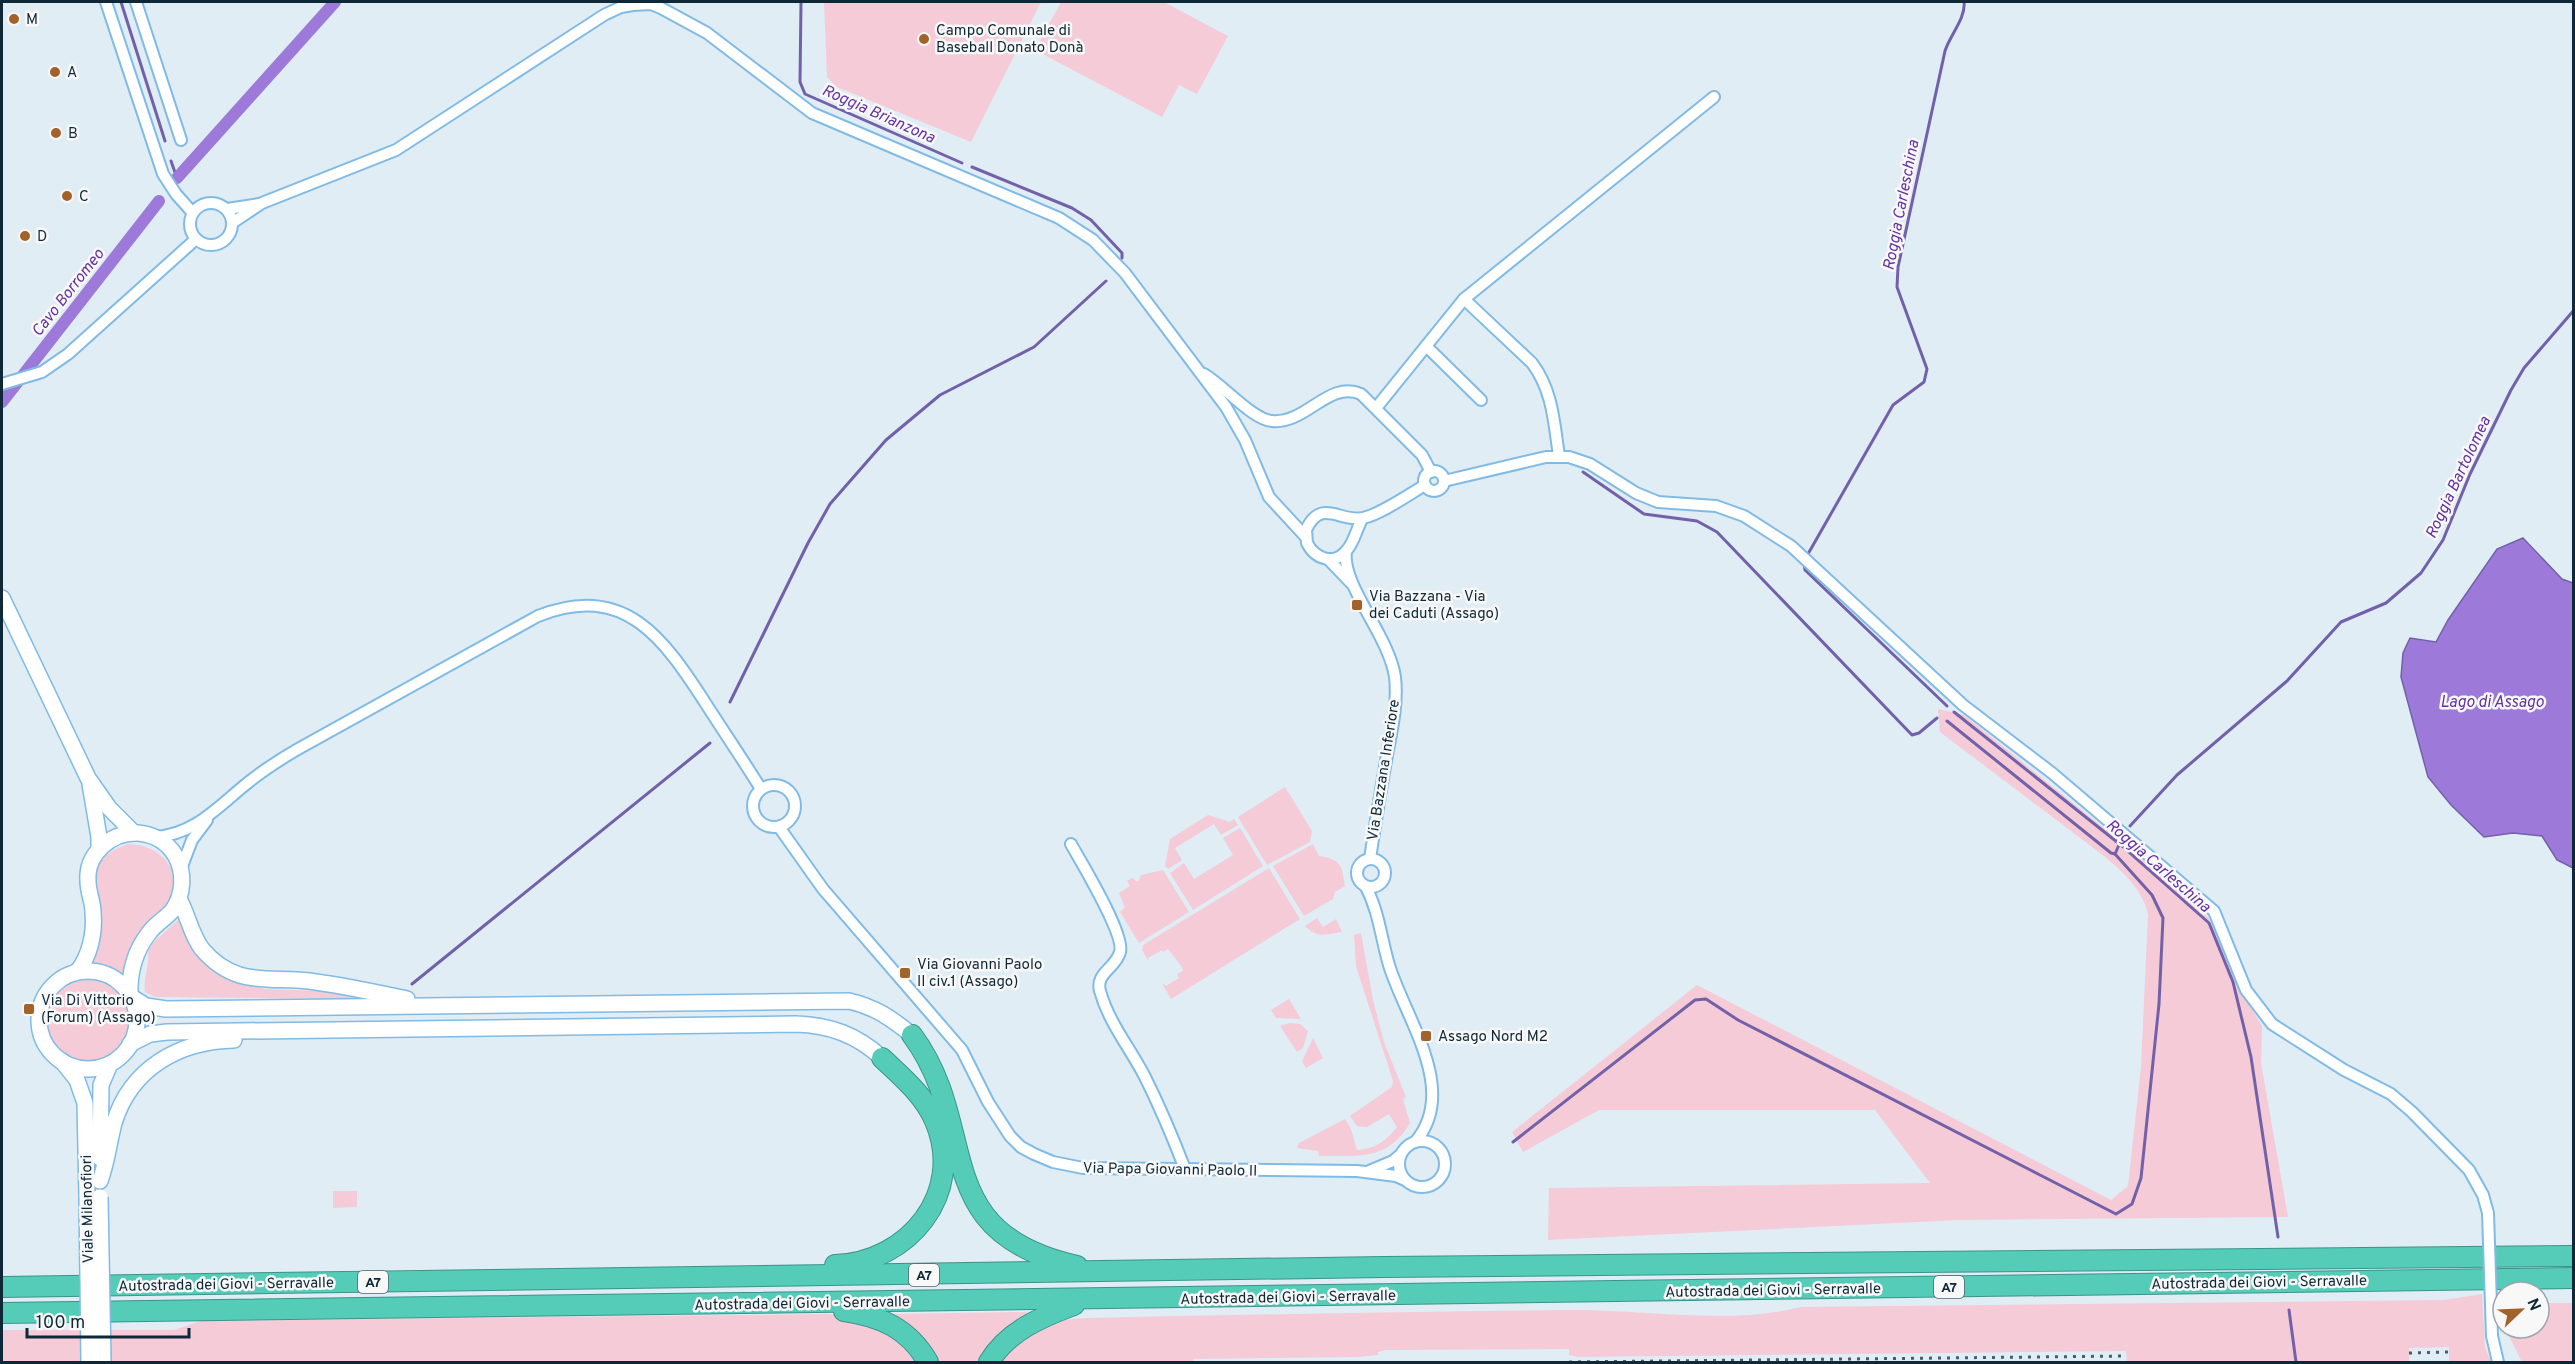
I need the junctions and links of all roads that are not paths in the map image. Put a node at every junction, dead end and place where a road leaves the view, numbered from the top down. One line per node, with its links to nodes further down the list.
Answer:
1 (106, 2): 7 (street)
2 (136, 2): 4 (street)
3 (1714, 97): 10 (street)
4 (181, 140)
5 (262, 203): 6 (street); 8 (street); 12 (street)
6 (226, 209): 7 (street); 8 (street)
7 (192, 212): 9 (street)
8 (232, 223): 9 (street)
9 (196, 239): 13 (street)
10 (1464, 299): 11 (street); 16 (street)
11 (1426, 346): 14 (street); 15 (street)
12 (1199, 371): 15 (street); 20 (street)
13 (2, 384)
14 (1481, 400)
15 (1376, 408): 17 (street)
16 (1559, 456): 18 (street); 70 (street, bridge)
17 (1431, 472): 18 (street); 19 (street)
18 (1444, 481): 19 (street)
19 (1425, 485): 23 (street)
20 (1286, 514): 22 (street); 24 (street)
21 (1342, 516): 22 (street); 23 (street); 25 (street)
22 (1314, 518): 24 (street)
23 (1362, 519): 25 (street)
24 (1305, 537): 27 (street)
25 (1352, 538): 26 (street)
26 (1346, 551): 27 (street); 28 (street, Via Bazzana Inferiore)
27 (1328, 559): 28 (street, Via Bazzana Inferiore)
28 (1351, 584): 38 (street, Via Bazzana Inferiore)
29 (2, 598): 30 (main road)
30 (88, 778): 34 (main road); 37 (main road)
31 (761, 789): 32 (street); 33 (street); 33 (street)
32 (209, 817): 35 (street); 39 (street)
33 (779, 827): 53 (street, Via Papa Giovanni Paolo II)
34 (134, 833): 35 (main road); 37 (main road)
35 (154, 837): 39 (main road)
36 (1071, 844): 53 (street)
37 (99, 850): 42 (main road)
38 (1370, 859): 40 (street); 40 (street)
39 (181, 869): 41 (main road)
40 (1366, 886): 51 (street)
41 (179, 899): 43 (main road); 44 (main road)
42 (77, 972): 43 (main road); 49 (main road)
43 (130, 996): 44 (main road); 47 (main road)
44 (439, 1005): 46 (main road)
45 (289, 1030): 47 (main road); 48 (main road); 56 (main road)
46 (912, 1035): 59 (highway)
47 (130, 1044): 50 (main road)
48 (882, 1058): 61 (highway)
49 (62, 1061): 50 (main road); 57 (main road, Viale Milanofiori)
50 (110, 1064): 56 (main road, Viale Milanofiori)
51 (1416, 1141): 52 (street); 55 (street)
52 (1400, 1155): 54 (street, Via Papa Giovanni Paolo II); 55 (street)
53 (1185, 1169): 54 (street, Via Papa Giovanni Paolo II)
54 (1366, 1172): 55 (street, Via Papa Giovanni Paolo II)
55 (1405, 1180)
56 (100, 1181): 57 (main road, Viale Milanofiori)
57 (93, 1197): 66 (main road, Viale Milanofiori, bridge); 67 (main road, Viale Milanofiori, bridge)
58 (2574, 1256): 59 (highway, Autostrada dei Giovi - Serravalle / A7)
59 (1103, 1272): 61 (highway, Autostrada dei Giovi - Serravalle / A7)
60 (2574, 1278): 63 (highway, Autostrada dei Giovi - Serravalle / A7)
61 (593, 1280): 62 (highway, Autostrada dei Giovi - Serravalle / A7)
62 (2, 1287)
63 (1090, 1300): 64 (highway, Autostrada dei Giovi - Serravalle / A7); 69 (highway)
64 (794, 1303): 65 (highway, Autostrada dei Giovi - Serravalle / A7); 68 (highway)
65 (2, 1314)
66 (89, 1362)
67 (103, 1362)
68 (928, 1362)
69 (989, 1362)
70 (2498, 1362)

